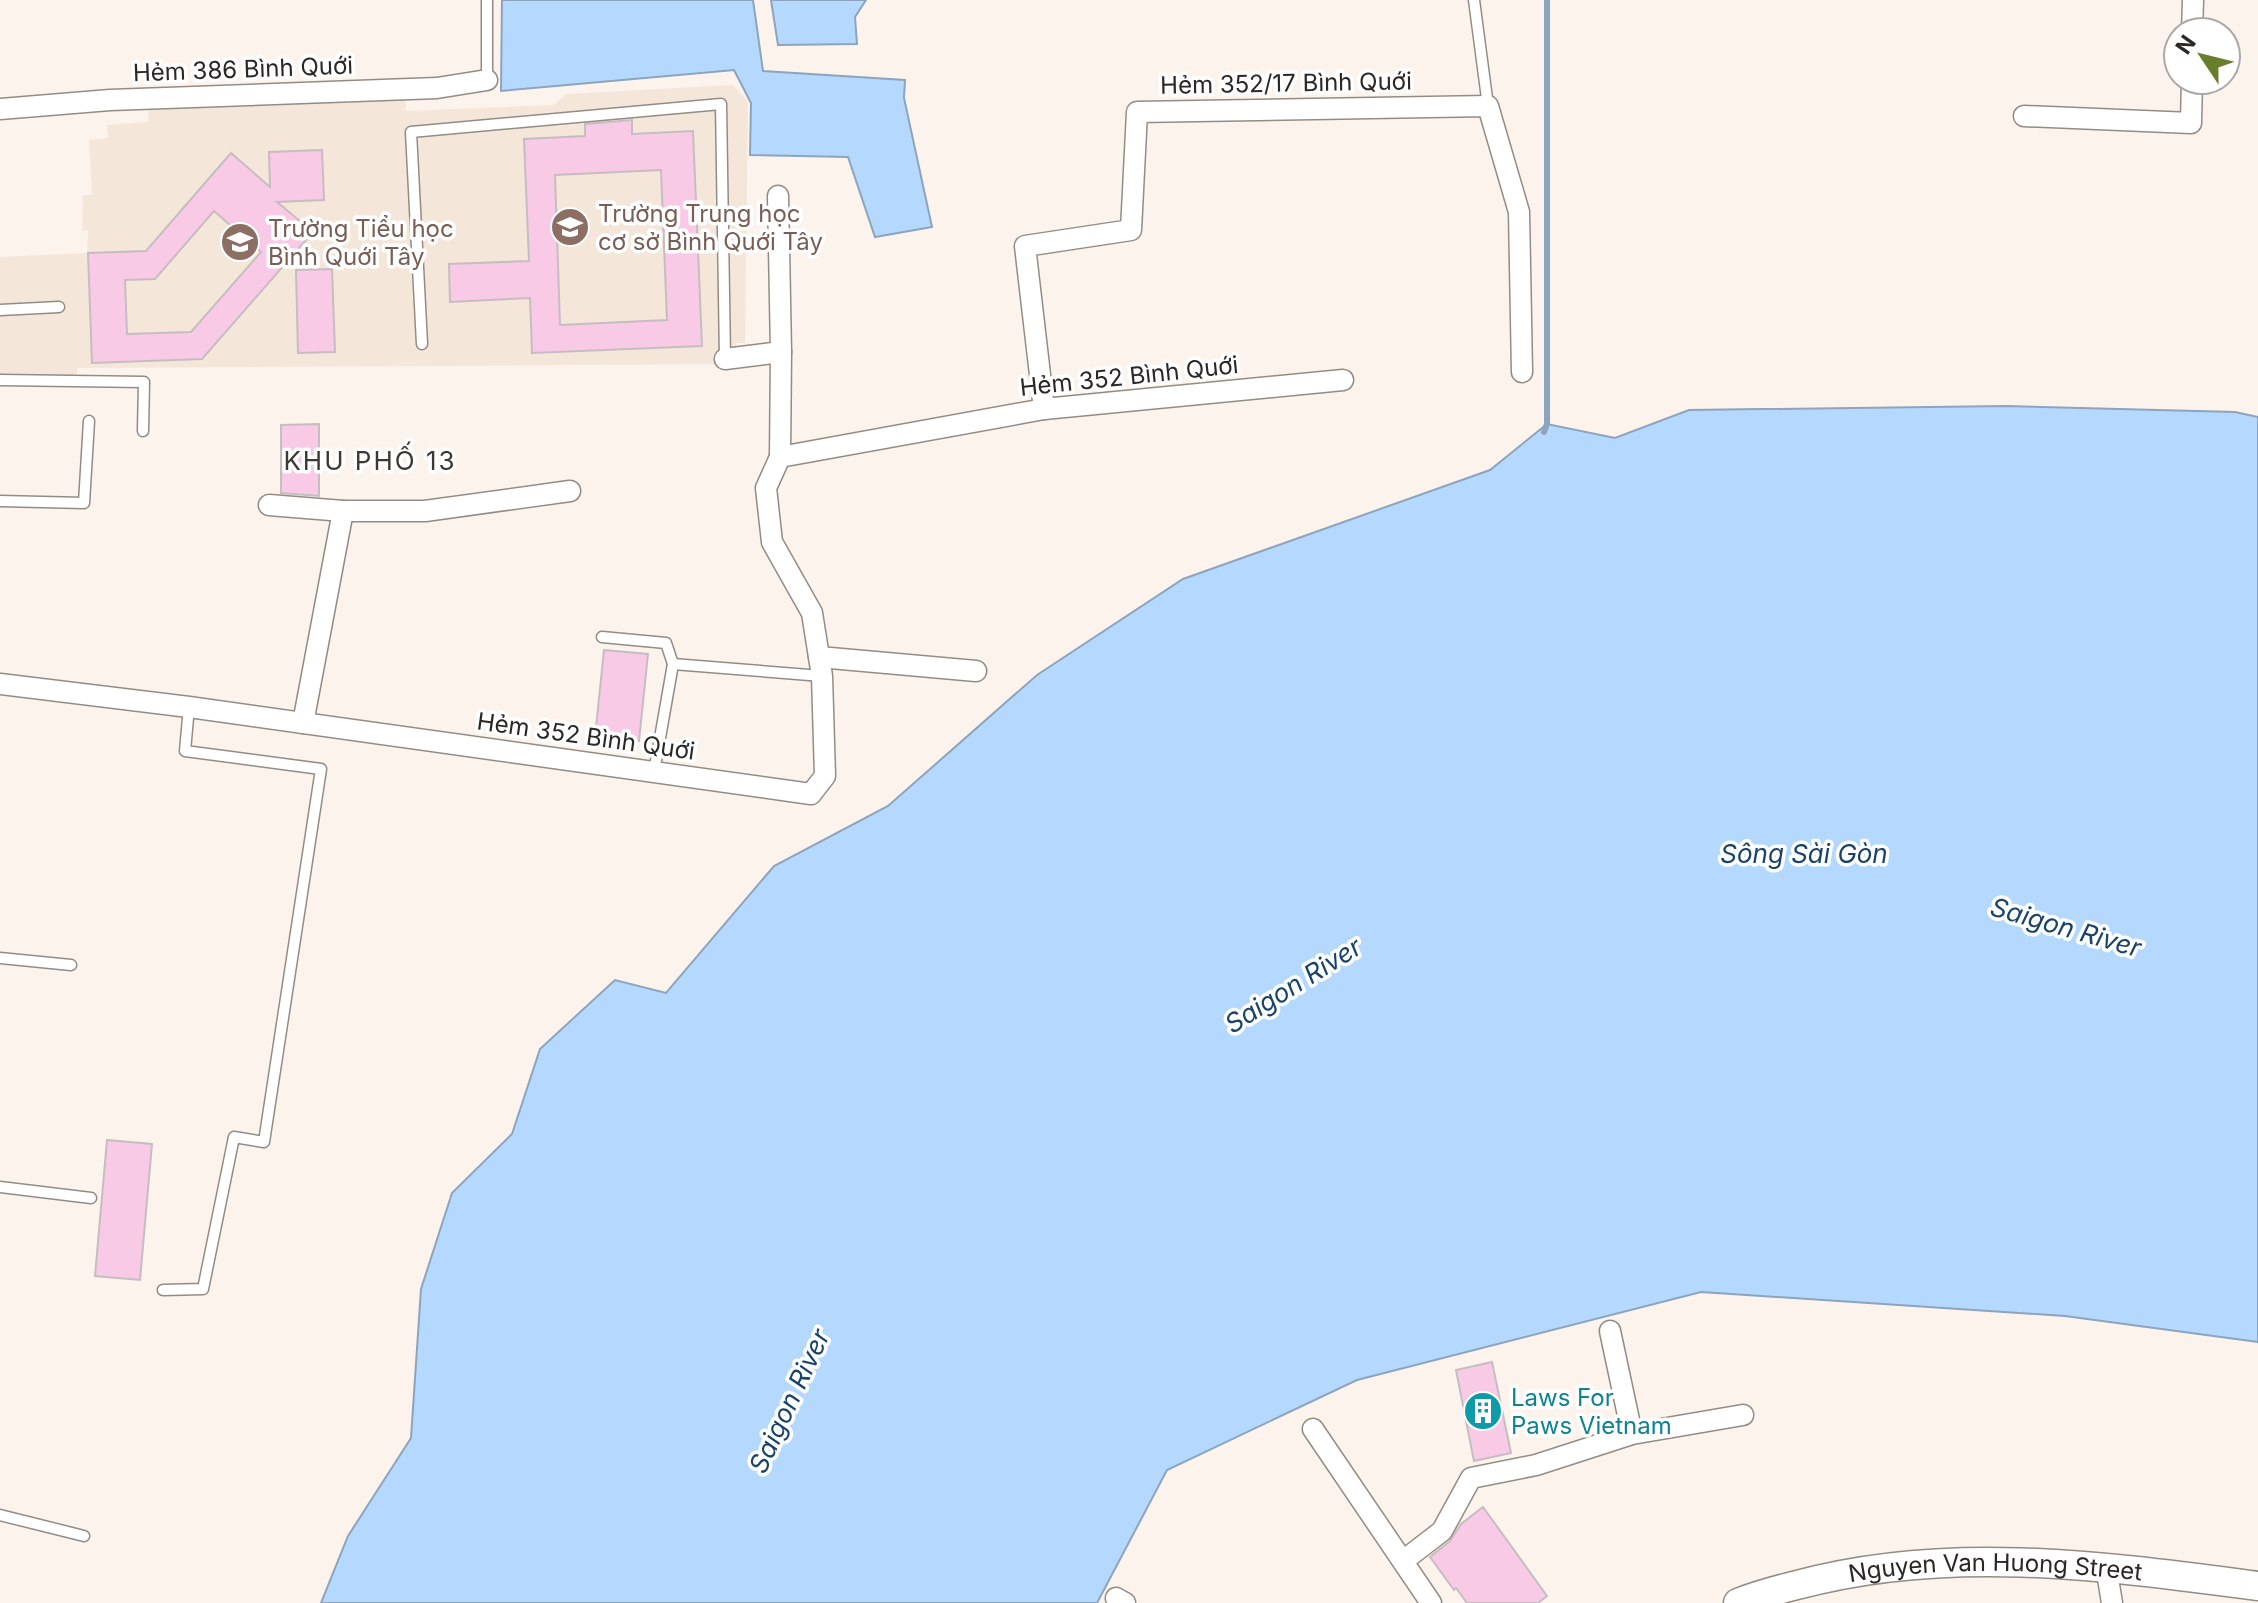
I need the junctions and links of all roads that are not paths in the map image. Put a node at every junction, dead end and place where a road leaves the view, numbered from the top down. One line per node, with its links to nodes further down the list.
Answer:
1 (487, 0): 3 (lane)
2 (1474, 0): 5 (lane)
3 (487, 80): 6 (street, Hẻm 386 Bình Quới)
4 (2192, 96): 7 (street)
5 (1488, 106): 14 (street); 17 (street, Hẻm 352/17 Bình Quới)
6 (0, 109)
7 (2024, 116)
8 (778, 196): 12 (street, Hẻm 352 Bình Quới)
9 (59, 307): 10 (lane)
10 (0, 310)
11 (422, 344): 13 (lane)
12 (781, 352): 13 (street); 20 (street, Hẻm 352 Bình Quới)
13 (725, 359)
14 (1522, 372)
15 (0, 380): 19 (lane)
16 (1343, 380): 17 (street, Hẻm 352 Bình Quới)
17 (1044, 409): 20 (street, Hẻm 352 Bình Quới)
18 (89, 421): 22 (lane)
19 (143, 431)
20 (780, 457): 27 (street, Hẻm 352 Bình Quới)
21 (570, 491): 24 (street)
22 (0, 501)
23 (269, 505): 24 (street)
24 (343, 511): 31 (street)
25 (602, 637): 26 (lane)
26 (673, 664): 27 (lane); 32 (lane)
27 (820, 666): 28 (street); 32 (street, Hẻm 352 Bình Quới)
28 (976, 671)
29 (0, 684): 30 (street, Hẻm 352 Bình Quới)
30 (189, 707): 31 (street, Hẻm 352 Bình Quới); 37 (lane)
31 (303, 723): 32 (street, Hẻm 352 Bình Quới)
32 (654, 772)
33 (0, 958): 34 (lane)
34 (71, 965)
35 (0, 1187): 36 (lane)
36 (91, 1198)
37 (163, 1290)
38 (1610, 1331): 41 (street)
39 (1743, 1415): 41 (street)
40 (1313, 1429): 44 (street)
41 (1632, 1434): 44 (street)
42 (0, 1515): 43 (lane)
43 (84, 1536)
44 (1403, 1561): 47 (street)
45 (2106, 1566): 46 (main road, Nguyen Van Huong Street); 48 (main road, Nguyen Van Huong Street); 49 (street)
46 (2258, 1586)
47 (1431, 1603)
48 (1738, 1603)
49 (2112, 1603)

